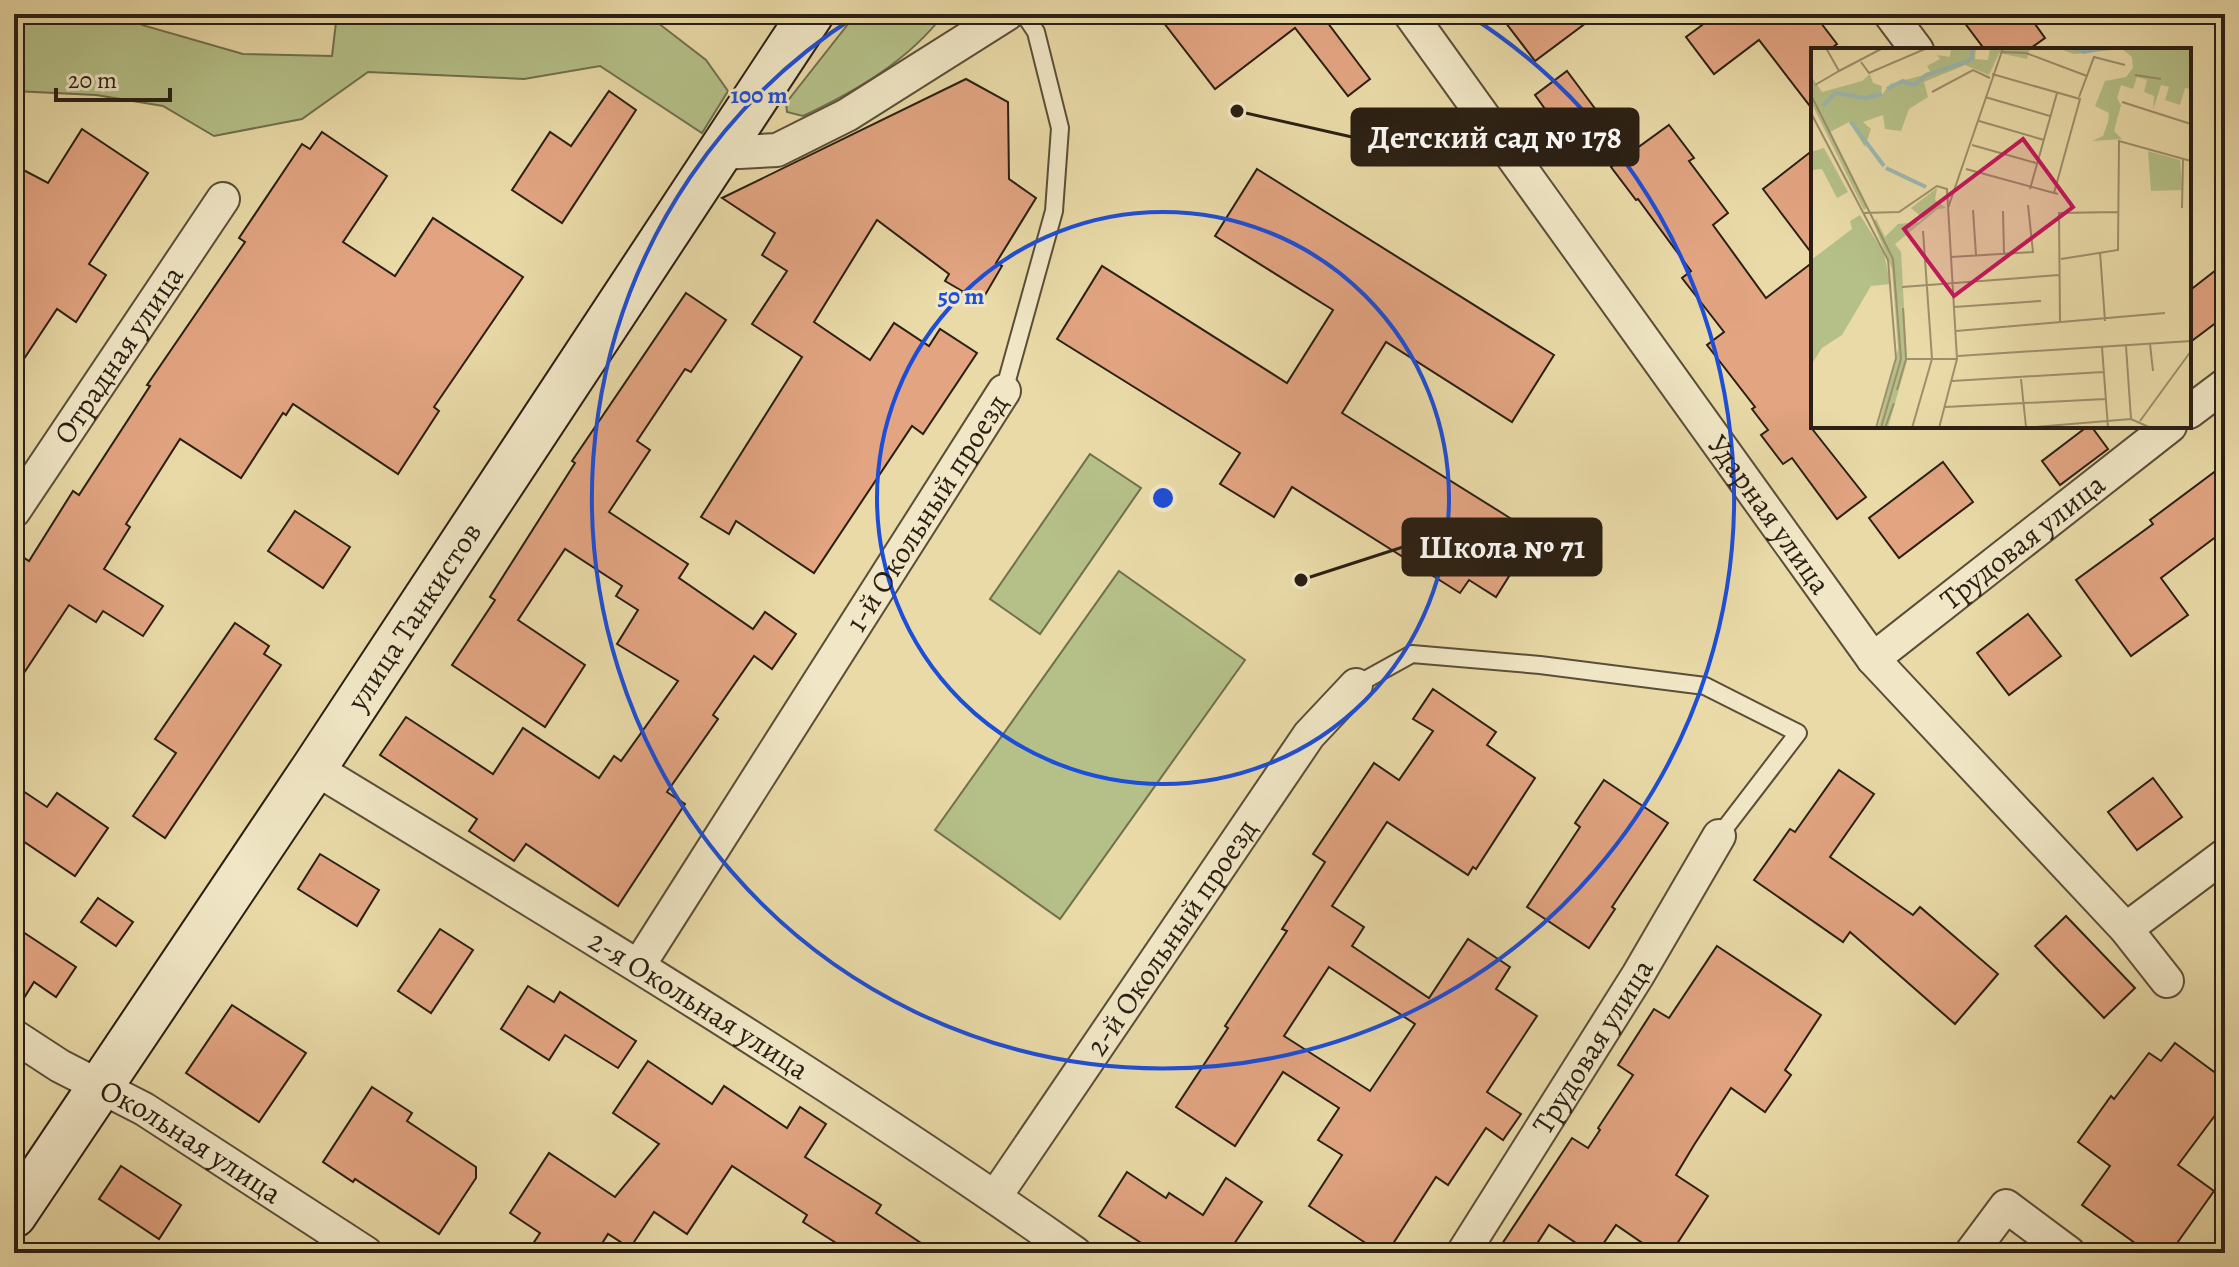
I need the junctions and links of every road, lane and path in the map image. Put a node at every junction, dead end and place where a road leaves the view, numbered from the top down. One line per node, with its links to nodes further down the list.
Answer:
1 (811, 14): 7 (main road, улица Танкистов)
2 (1007, 14): 7 (street)
3 (1024, 14): 10 (lane, 1-й Окольный проезд)
4 (1410, 14): 14 (street, Ударная улица)
5 (1890, 14): 6 (street)
6 (1916, 48)
7 (720, 153): 16 (main road, улица Танкистов)
8 (223, 199): 13 (street, Отрадная улица)
9 (2225, 385): 11 (street)
10 (1004, 391): 20 (street, 1-й Окольный проезд)
11 (2191, 410)
12 (2167, 428): 14 (street, Трудовая улица)
13 (14, 511)
14 (1873, 659): 19 (street, Ударная улица)
15 (1356, 685): 17 (lane); 24 (street, 2-й Окольный проезд)
16 (314, 768): 20 (street, 2-я Окольная улица); 23 (main road, улица Танкистов)
17 (1719, 836): 28 (street, Трудовая улица)
18 (2225, 855): 19 (street)
19 (2126, 929): 21 (street, Ударная улица)
20 (639, 965): 24 (street, 2-я Окольная улица)
21 (2167, 981)
22 (14, 1036): 23 (street, Окольная улица)
23 (99, 1086): 25 (main road, улица Танкистов); 26 (street, Окольная улица)
24 (995, 1197): 27 (street, 2-я Окольная улица)
25 (14, 1215)
26 (366, 1253)
27 (1075, 1253)
28 (1463, 1253)
29 (1971, 1253): 30 (street)
30 (2069, 1253)

